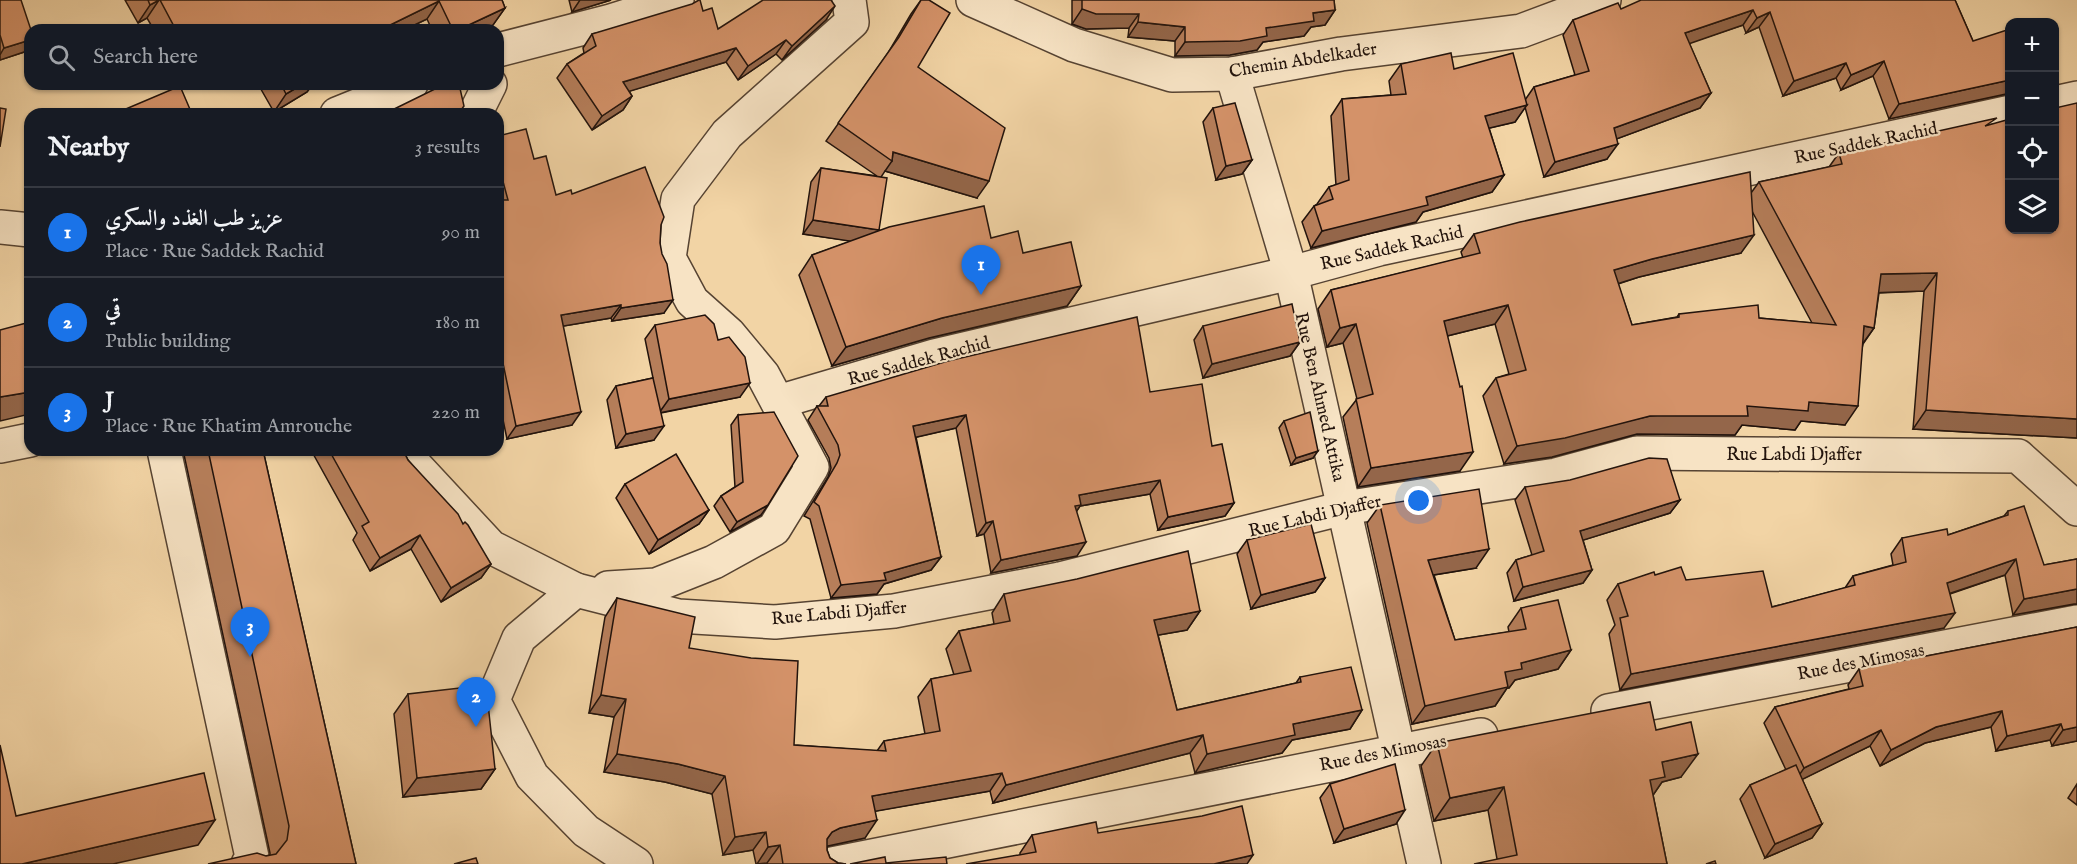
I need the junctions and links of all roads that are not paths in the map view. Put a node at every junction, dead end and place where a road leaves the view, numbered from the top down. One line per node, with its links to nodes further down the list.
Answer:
1 (676, 0): 5 (street)
2 (849, 0): 17 (street)
3 (973, 0): 6 (street, Chemin Abdelkader)
4 (1604, 0): 6 (street, Chemin Abdelkader)
5 (504, 53)
6 (1232, 74): 16 (street, Rue Ben Ahmed Attika)
7 (396, 90): 11 (street)
8 (487, 90): 12 (street)
9 (2077, 98): 10 (street)
10 (2059, 102)
11 (352, 108)
12 (478, 108)
13 (2005, 113): 16 (street, Rue Saddek Rachid)
14 (0, 227): 15 (street)
15 (24, 229)
16 (1291, 273): 17 (street, Rue Saddek Rachid); 22 (street, Rue Ben Ahmed Attika)
17 (778, 402): 24 (street)
18 (24, 441): 19 (street)
19 (0, 446)
20 (165, 456): 29 (street)
21 (411, 456): 24 (street, Rue Labdi Djaffer)
22 (1344, 508): 23 (street, Rue Labdi Djaffer); 24 (street, Rue Labdi Djaffer); 28 (street, Rue Ben Ahmed Attika)
23 (2077, 509)
24 (576, 590): 30 (street)
25 (2077, 622): 26 (street, Rue des Mimosas)
26 (1575, 717)
27 (1504, 731): 28 (street, Rue des Mimosas)
28 (1399, 751): 31 (street, Rue des Mimosas); 32 (street, Rue Ben Ahmed Attika)
29 (248, 864)
30 (636, 864)
31 (832, 864)
32 (1424, 864)

